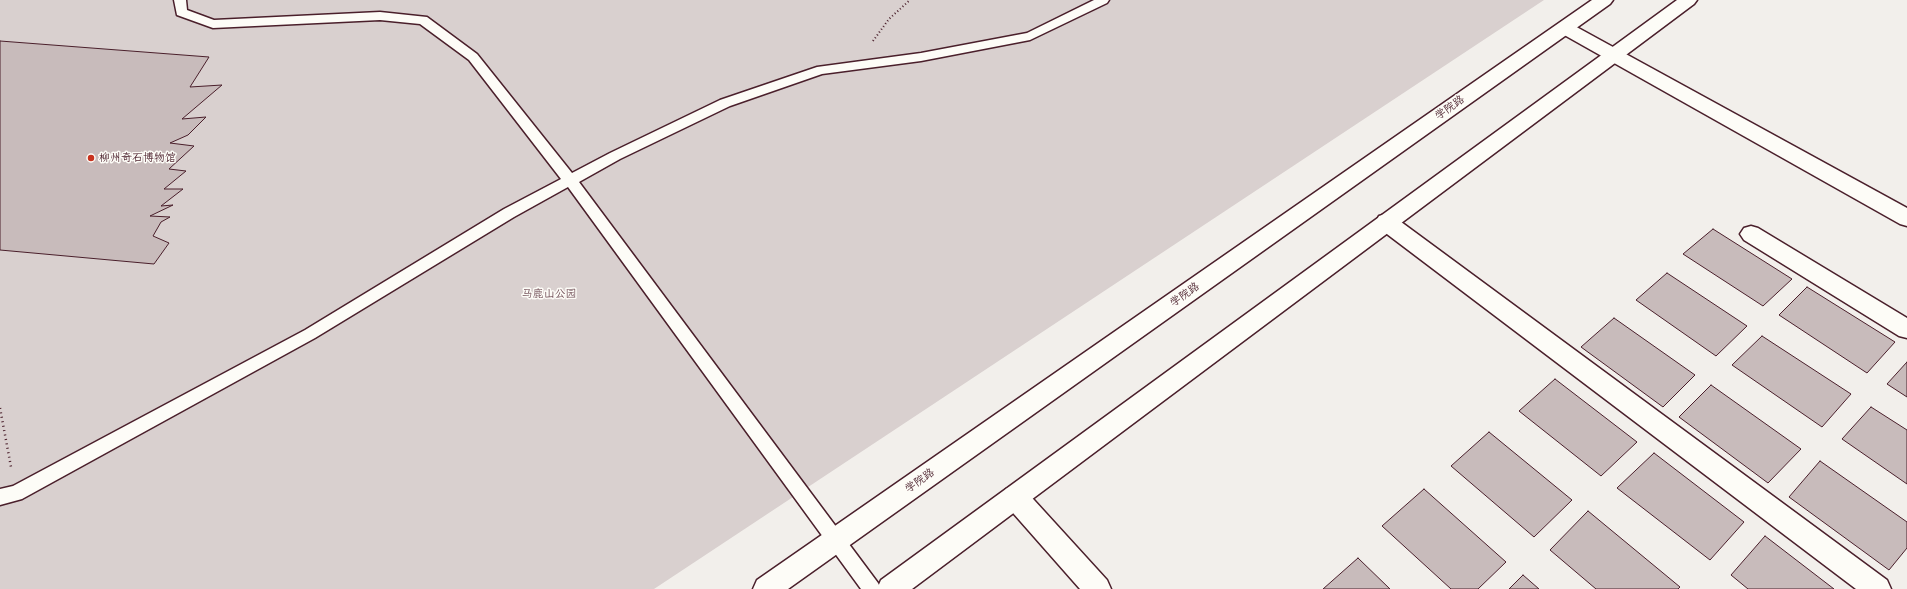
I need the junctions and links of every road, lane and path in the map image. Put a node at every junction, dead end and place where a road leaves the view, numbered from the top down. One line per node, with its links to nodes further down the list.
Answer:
1 (180, 0): 9 (lane)
2 (910, 0): 8 (path)
3 (1103, 0): 8 (lane)
4 (1604, 0): 6 (main road, 学院路)
5 (1688, 0): 7 (main road)
6 (1565, 28): 7 (main road); 18 (main road, 学院路)
7 (1612, 55): 10 (main road); 11 (main road)
8 (854, 66): 9 (lane)
9 (570, 180): 15 (lane); 18 (lane)
10 (1907, 218)
11 (1386, 222): 17 (main road); 23 (main road)
12 (1751, 234): 13 (main road)
13 (1907, 329)
14 (0, 408): 15 (path)
15 (16, 493): 16 (lane)
16 (0, 497)
17 (1015, 497): 21 (main road); 22 (main road)
18 (837, 540): 19 (main road, 学院路); 20 (lane)
19 (766, 589)
20 (872, 589)
21 (890, 589)
22 (1098, 589)
23 (1878, 589)

